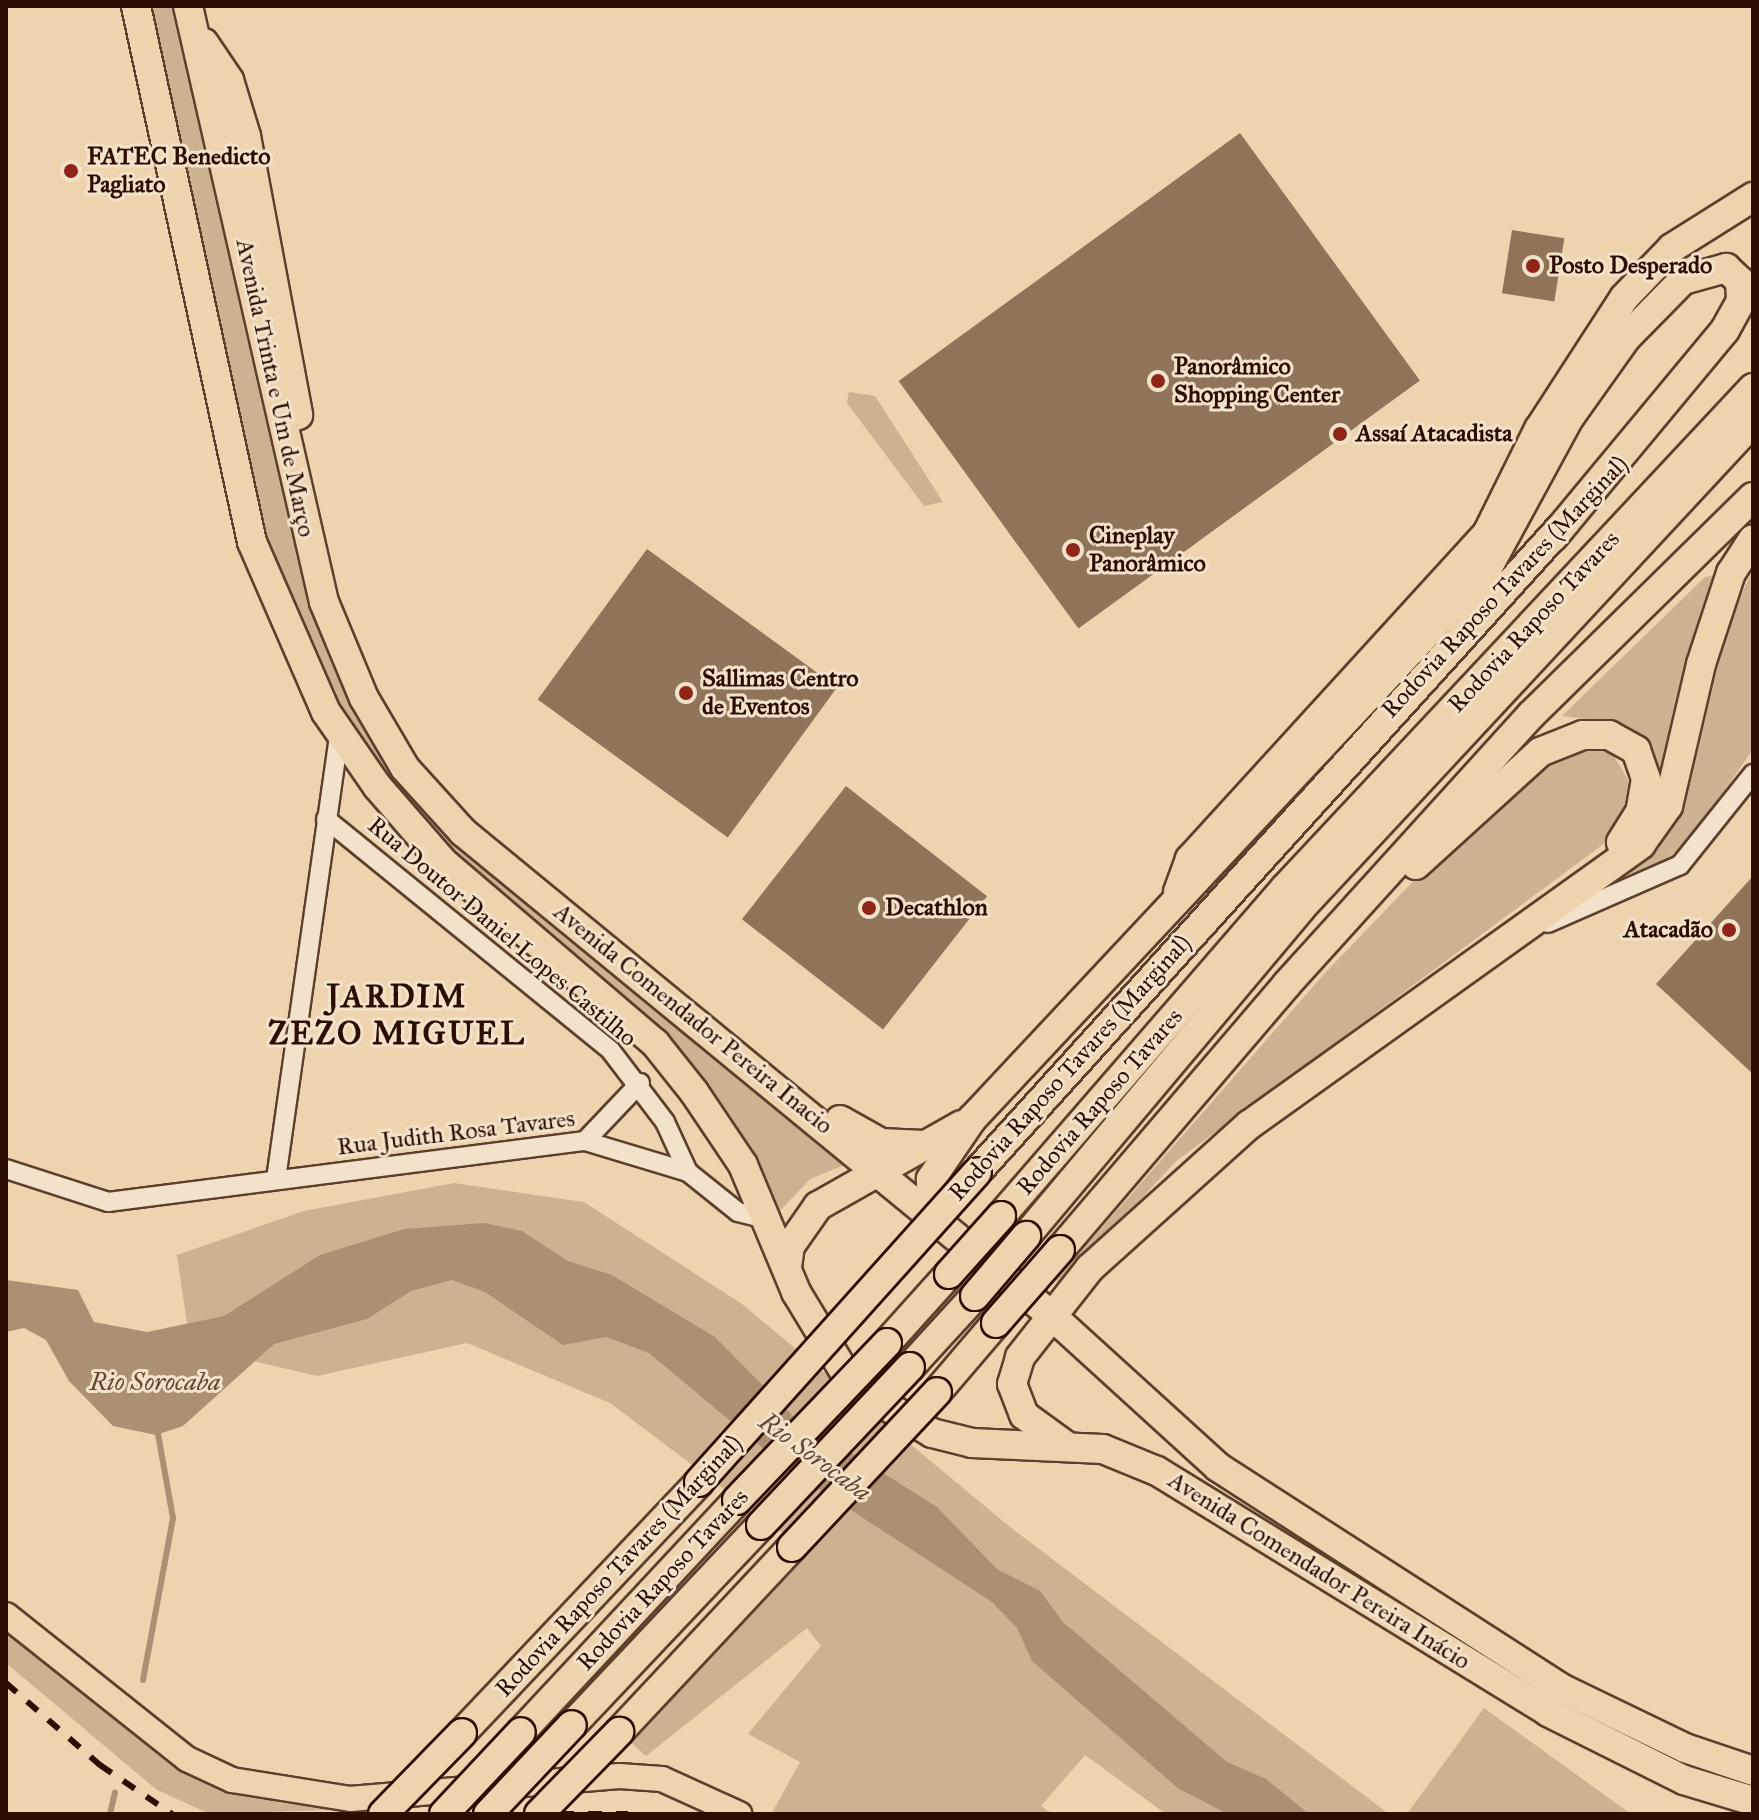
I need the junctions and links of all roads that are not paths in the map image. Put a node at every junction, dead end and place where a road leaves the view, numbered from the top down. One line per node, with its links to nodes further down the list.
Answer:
1 (136, 6): 12 (highway)
2 (190, 15): 10 (highway, Avenida Trinta e Um de Março); 10 (highway)
3 (1753, 197): 15 (highway)
4 (1753, 317): 8 (highway, Rodovia Raposo Tavares (Marginal))
5 (1753, 388): 40 (highway, Rodovia Raposo Tavares, bridge)
6 (1753, 422): 41 (highway, Rodovia Raposo Tavares, bridge)
7 (1753, 497): 18 (highway)
8 (1553, 537): 15 (highway); 39 (highway, Rodovia Raposo Tavares (Marginal), bridge)
9 (1753, 539): 16 (highway)
10 (324, 602): 11 (highway, Avenida Trinta e Um de Março)
11 (364, 698): 20 (highway, Avenida Comendador Pereira Inacio)
12 (340, 732): 14 (street); 29 (highway, Avenida Comendador Pereira Inácio)
13 (1753, 774): 17 (street)
14 (326, 819): 19 (street, Rua Doutor Daniel Lopes Castilho); 27 (street)
15 (1178, 892): 21 (highway)
16 (1540, 920): 17 (highway); 18 (highway)
17 (1514, 941): 31 (highway)
18 (1287, 984): 42 (highway, bridge)
19 (640, 1083): 22 (street); 25 (street, Rua Doutor Daniel Lopes Castilho)
20 (793, 1100): 23 (highway); 26 (highway, Avenida Comendador Pereira Inacio)
21 (972, 1119): 23 (highway); 28 (highway)
22 (585, 1141): 25 (street, Rua Judith Rosa Tavares); 27 (street, Rua Judith Rosa Tavares)
23 (929, 1144): 26 (highway)
24 (6, 1169): 27 (street, Rua Judith Rosa Tavares)
25 (688, 1172): 29 (street, Rua Judith Rosa Tavares)
26 (880, 1172): 28 (highway, Avenida Comendador Pereira Inacio); 30 (highway)
27 (276, 1179)
28 (931, 1215): 32 (highway, Avenida Comendador Pereira Inacio)
29 (767, 1219): 30 (highway, Avenida Comendador Pereira Inácio)
30 (787, 1267): 35 (highway, Avenida Comendador Pereira Inácio)
31 (1090, 1268): 32 (highway); 34 (highway)
32 (1051, 1315): 33 (highway); 34 (highway, Avenida Comendador Pereira Inácio)
33 (1027, 1347): 34 (highway); 35 (highway)
34 (1102, 1364): 37 (highway, Avenida Comendador Pereira Inácio)
35 (1069, 1447): 38 (highway, Avenida Comendador Pereira Inácio)
36 (6, 1615): 39 (main road)
37 (1753, 1771)
38 (1753, 1801)
39 (390, 1806): 43 (main road)
40 (444, 1814)
41 (488, 1814)
42 (539, 1814)
43 (739, 1814)

